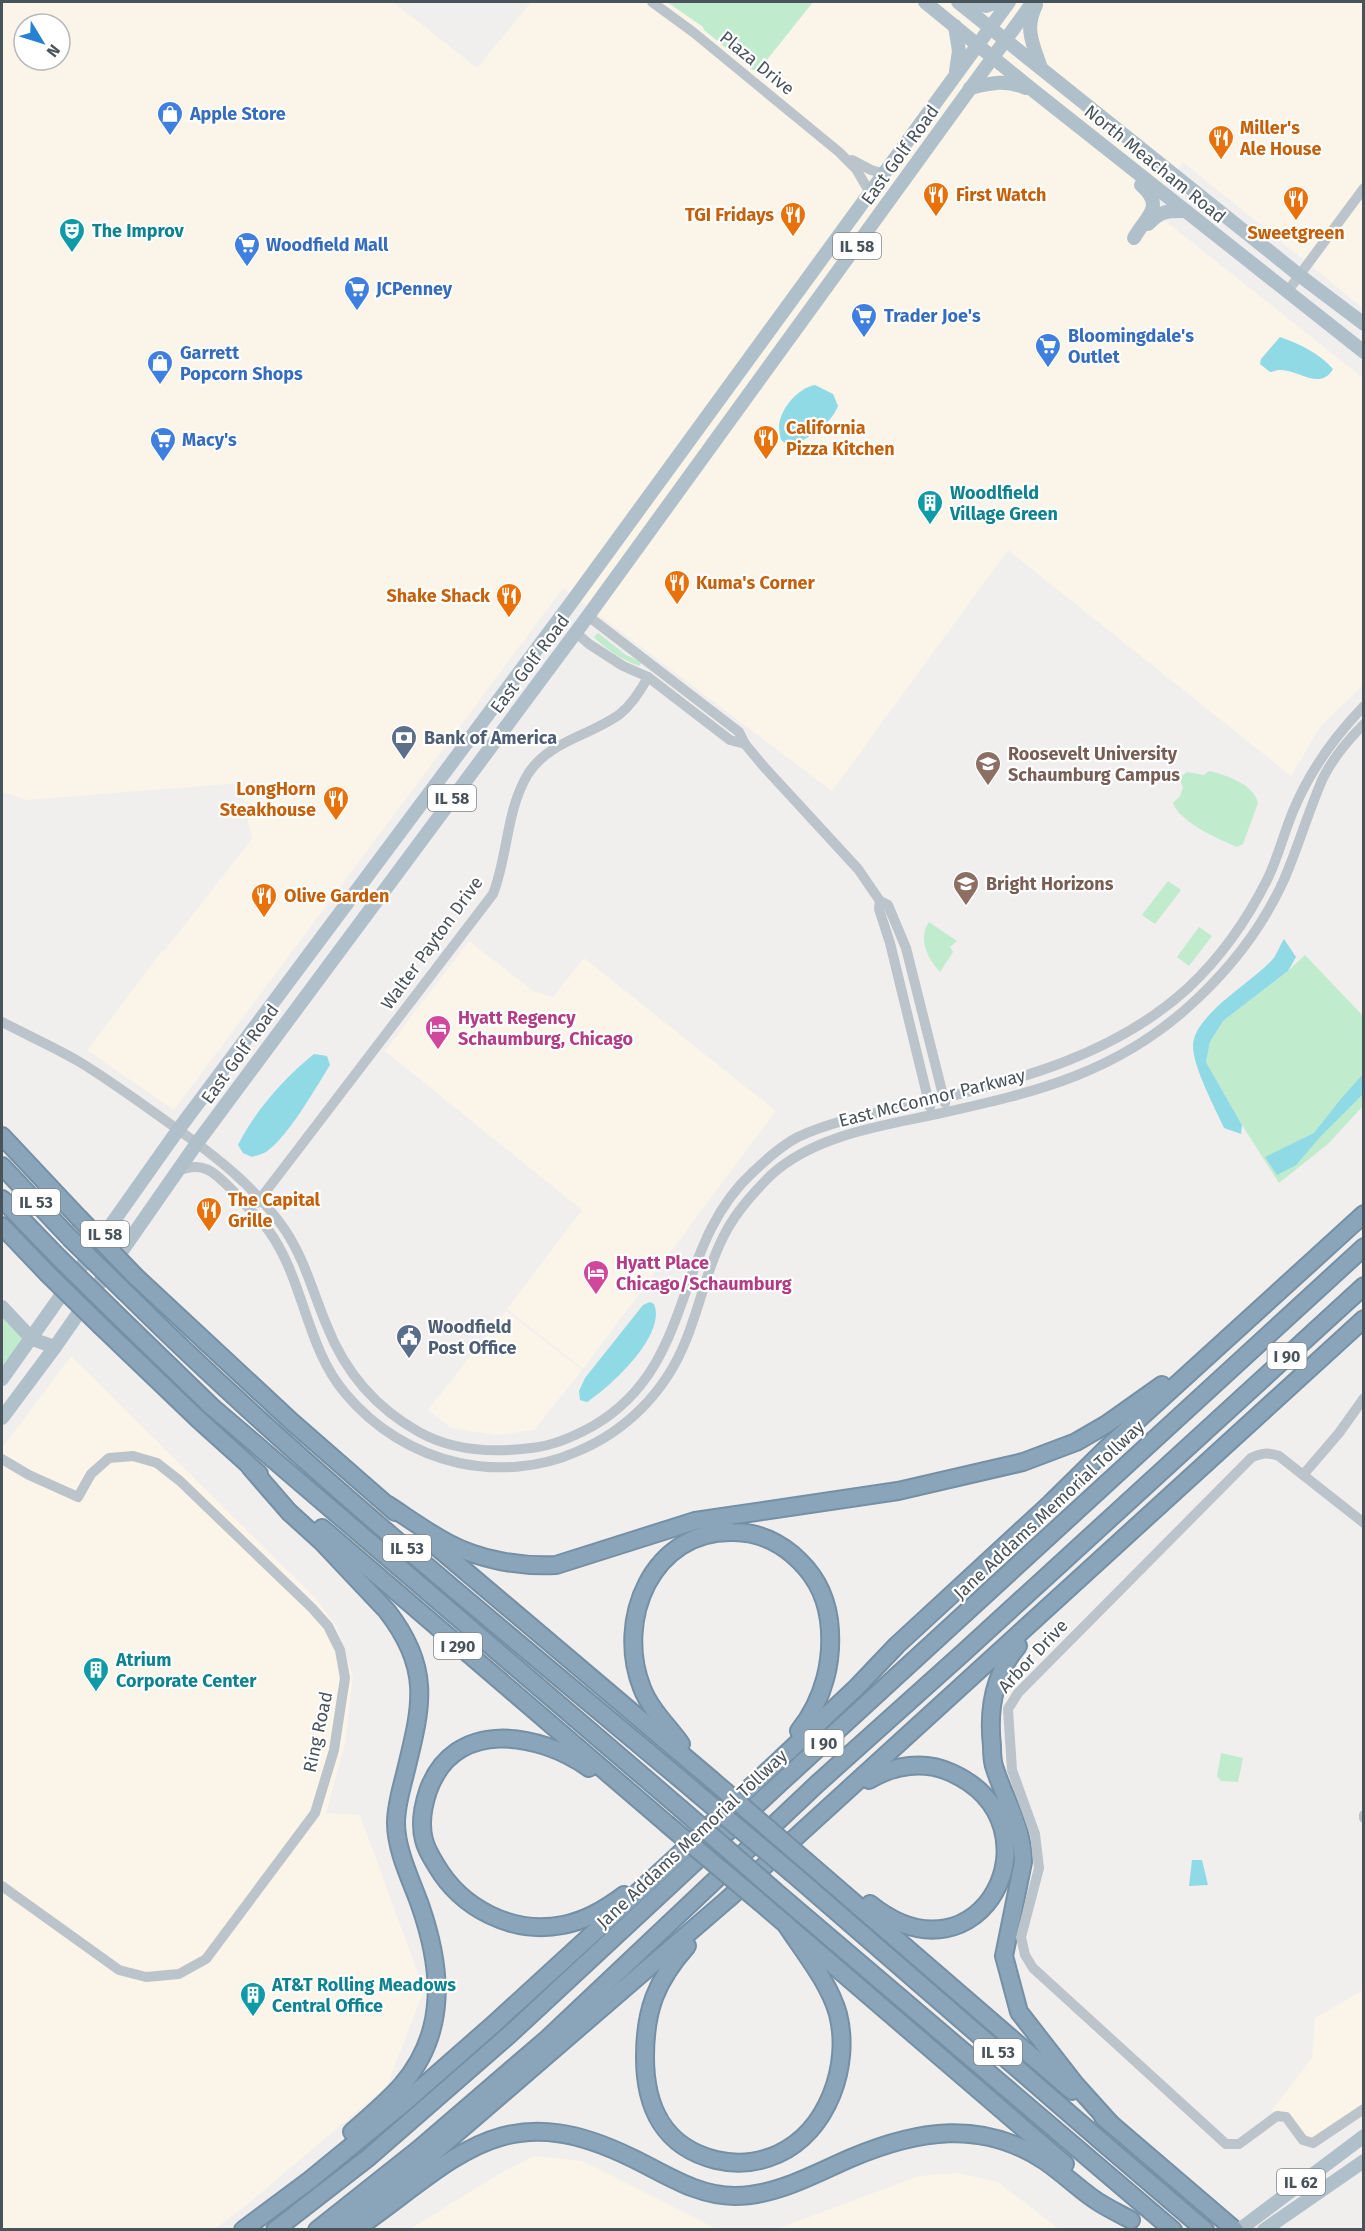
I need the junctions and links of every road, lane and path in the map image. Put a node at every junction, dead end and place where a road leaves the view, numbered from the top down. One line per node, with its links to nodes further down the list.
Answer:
1 (652, 2): 19 (street, Plaza Drive)
2 (925, 2): 9 (main road, North Meacham Road)
3 (958, 2): 10 (main road, North Meacham Road)
4 (968, 2): 5 (main road)
5 (997, 2)
6 (1009, 2): 10 (main road, East Golf Road / IL 58)
7 (1033, 2): 11 (main road, East Golf Road / IL 58)
8 (1037, 2): 14 (main road)
9 (955, 26): 12 (main road, North Meacham Road); 15 (main road)
10 (990, 27): 11 (main road, North Meacham Road); 12 (main road, East Golf Road / IL 58)
11 (1005, 39): 13 (main road, East Golf Road / IL 58); 14 (main road, North Meacham Road)
12 (977, 45): 13 (main road, North Meacham Road); 15 (main road, East Golf Road / IL 58)
13 (992, 57): 16 (main road, East Golf Road / IL 58); 17 (main road, North Meacham Road)
14 (1041, 68): 24 (main road, North Meacham Road)
15 (956, 74): 20 (main road, East Golf Road / IL 58)
16 (970, 88): 17 (main road); 28 (main road, East Golf Road / IL 58)
17 (1034, 91): 18 (main road, North Meacham Road)
18 (1091, 136): 23 (main road, North Meacham Road); 23 (main road)
19 (839, 152): 20 (street, Plaza Drive); 22 (street, Plaza Drive)
20 (882, 173): 22 (main road, East Golf Road / IL 58)
21 (1364, 188): 24 (street)
22 (869, 191): 40 (main road, East Golf Road / IL 58)
23 (1186, 211): 25 (main road, North Meacham Road)
24 (1299, 275): 25 (street); 26 (main road, North Meacham Road)
25 (1287, 292): 27 (main road, North Meacham Road)
26 (1364, 324)
27 (1364, 352)
28 (588, 616): 29 (main road, East Golf Road / IL 58); 33 (street)
29 (575, 632): 30 (street); 42 (main road, East Golf Road / IL 58)
30 (648, 678): 33 (street); 46 (street, Walter Payton Drive)
31 (1364, 706): 36 (street, East McConnor Parkway)
32 (1364, 724): 38 (street, East McConnor Parkway)
33 (745, 744): 34 (street)
34 (880, 901): 36 (street); 37 (street)
35 (2, 1022): 40 (street, East McConnor Parkway)
36 (944, 1098): 37 (street, East McConnor Parkway); 38 (street)
37 (928, 1101): 39 (street); 46 (street, East McConnor Parkway)
38 (946, 1112): 39 (street, East McConnor Parkway)
39 (931, 1115): 47 (street, East McConnor Parkway)
40 (178, 1130): 42 (street, East McConnor Parkway); 55 (main road, East Golf Road / IL 58)
41 (2, 1134): 63 (highway, bridge)
42 (197, 1143): 44 (main road, East Golf Road / IL 58); 46 (street, East McConnor Parkway)
43 (2, 1166): 86 (highway, IL 53, bridge)
44 (176, 1172): 47 (street, East McConnor Parkway); 56 (main road, East Golf Road / IL 58)
45 (2, 1199): 85 (highway, IL 53, bridge)
46 (260, 1199): 47 (street, Walter Payton Drive)
47 (251, 1211)
48 (1364, 1214): 50 (highway)
49 (2, 1226): 61 (highway, I 290, bridge)
50 (1342, 1235): 63 (highway); 66 (highway)
51 (1364, 1247): 81 (highway, Jane Addams Memorial Tollway / I 90)
52 (1360, 1290): 82 (highway, I 90)
53 (2, 1307): 55 (main road)
54 (1364, 1319): 65 (highway)
55 (32, 1339): 56 (main road); 57 (main road, IL 58)
56 (55, 1347): 59 (main road, IL 58)
57 (2, 1379)
58 (1364, 1398): 62 (street)
59 (2, 1418)
60 (2, 1459): 72 (street, Ring Road)
61 (250, 1467): 68 (highway, I 290); 80 (highway)
62 (1303, 1475): 64 (street, Arbor Drive); 75 (street, Arbor Drive)
63 (388, 1506): 67 (highway)
64 (1364, 1523)
65 (1129, 1531): 69 (highway); 76 (highway)
66 (779, 1759): 67 (highway); 70 (highway)
67 (707, 1775): 71 (highway, bridge)
68 (649, 1809): 70 (highway); 74 (highway, I 290, bridge)
69 (823, 1810): 71 (highway); 73 (highway)
70 (671, 1862): 80 (highway)
71 (808, 1863): 76 (highway, IL 53)
72 (2, 1886)
73 (728, 1899): 74 (highway); 83 (highway)
74 (785, 1923): 79 (highway, IL 53)
75 (1364, 2109)
76 (1111, 2124): 87 (highway, IL 53)
77 (1364, 2136): 87 (main road, IL 62)
78 (1364, 2161): 88 (main road, IL 62)
79 (1136, 2225): 84 (highway)
80 (242, 2229)
81 (275, 2229)
82 (317, 2229)
83 (339, 2229)
84 (356, 2229)
85 (1173, 2229)
86 (1205, 2229)
87 (1237, 2229)
88 (1264, 2229)

